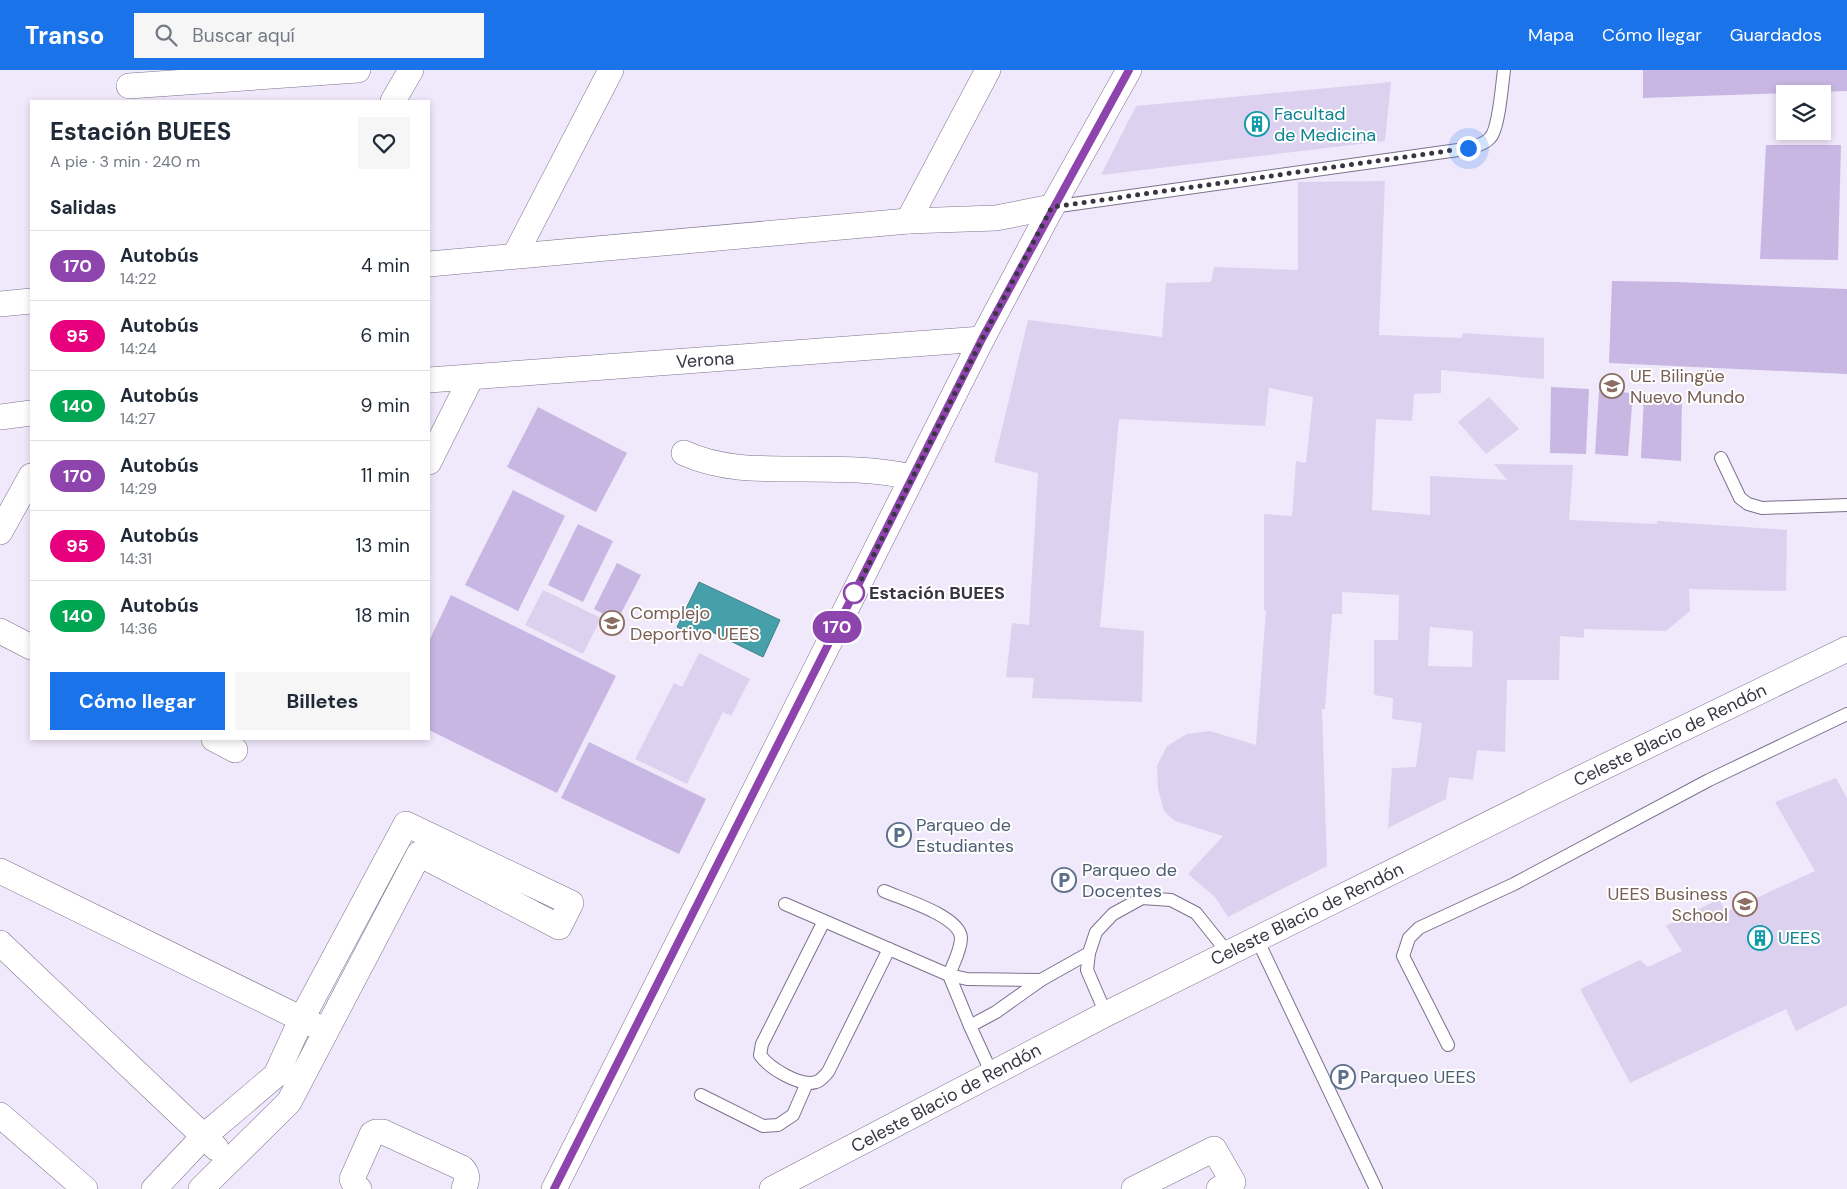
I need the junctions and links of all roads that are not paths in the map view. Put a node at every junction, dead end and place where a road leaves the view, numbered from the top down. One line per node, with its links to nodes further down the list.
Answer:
1 (358, 70): 7 (street)
2 (411, 70): 8 (street)
3 (611, 70): 11 (street)
4 (988, 70): 10 (street)
5 (1129, 70): 9 (street)
6 (1504, 70): 9 (lane)
7 (129, 86)
8 (394, 100)
9 (1052, 207): 10 (street); 15 (street)
10 (908, 221): 11 (street)
11 (515, 255): 12 (street)
12 (430, 264)
13 (30, 301): 14 (street)
14 (0, 304)
15 (982, 339): 16 (street, Verona); 23 (street)
16 (471, 378): 17 (street, Verona); 22 (street)
17 (430, 380)
18 (30, 413): 19 (street)
19 (0, 417)
20 (684, 453): 23 (street)
21 (1721, 458): 25 (lane)
22 (430, 460)
23 (912, 477): 58 (street)
24 (30, 478): 26 (street)
25 (1847, 505)
26 (0, 532)
27 (0, 631): 28 (street)
28 (30, 646)
29 (1847, 649): 35 (street, Celeste Blacio de Rendón)
30 (1847, 714): 46 (lane)
31 (0, 871): 43 (street)
32 (884, 891): 40 (lane)
33 (785, 904): 34 (lane)
34 (824, 921): 37 (lane); 48 (lane)
35 (1257, 939): 39 (street, Celeste Blacio de Rendón); 62 (lane)
36 (0, 943): 51 (street)
37 (889, 950): 40 (lane); 48 (lane)
38 (1089, 953): 39 (lane); 41 (lane); 42 (lane)
39 (1228, 953): 42 (street, Celeste Blacio de Rendón)
40 (949, 975): 41 (lane); 44 (lane)
41 (1040, 980): 44 (lane)
42 (1106, 1014): 47 (street, Celeste Blacio de Rendón)
43 (301, 1020): 45 (street); 45 (street); 51 (street)
44 (970, 1026): 47 (lane)
45 (326, 1030): 52 (street)
46 (1448, 1045)
47 (992, 1074): 59 (street, Celeste Blacio de Rendón)
48 (807, 1083): 49 (lane)
49 (701, 1095)
50 (0, 1115): 53 (street)
51 (203, 1138): 52 (street); 54 (street)
52 (230, 1160): 55 (street)
53 (85, 1189)
54 (154, 1189)
55 (201, 1189)
56 (359, 1189): 57 (street)
57 (464, 1189)
58 (554, 1189)
59 (772, 1189)
60 (1134, 1189): 61 (street)
61 (1219, 1189)
62 (1376, 1189)

